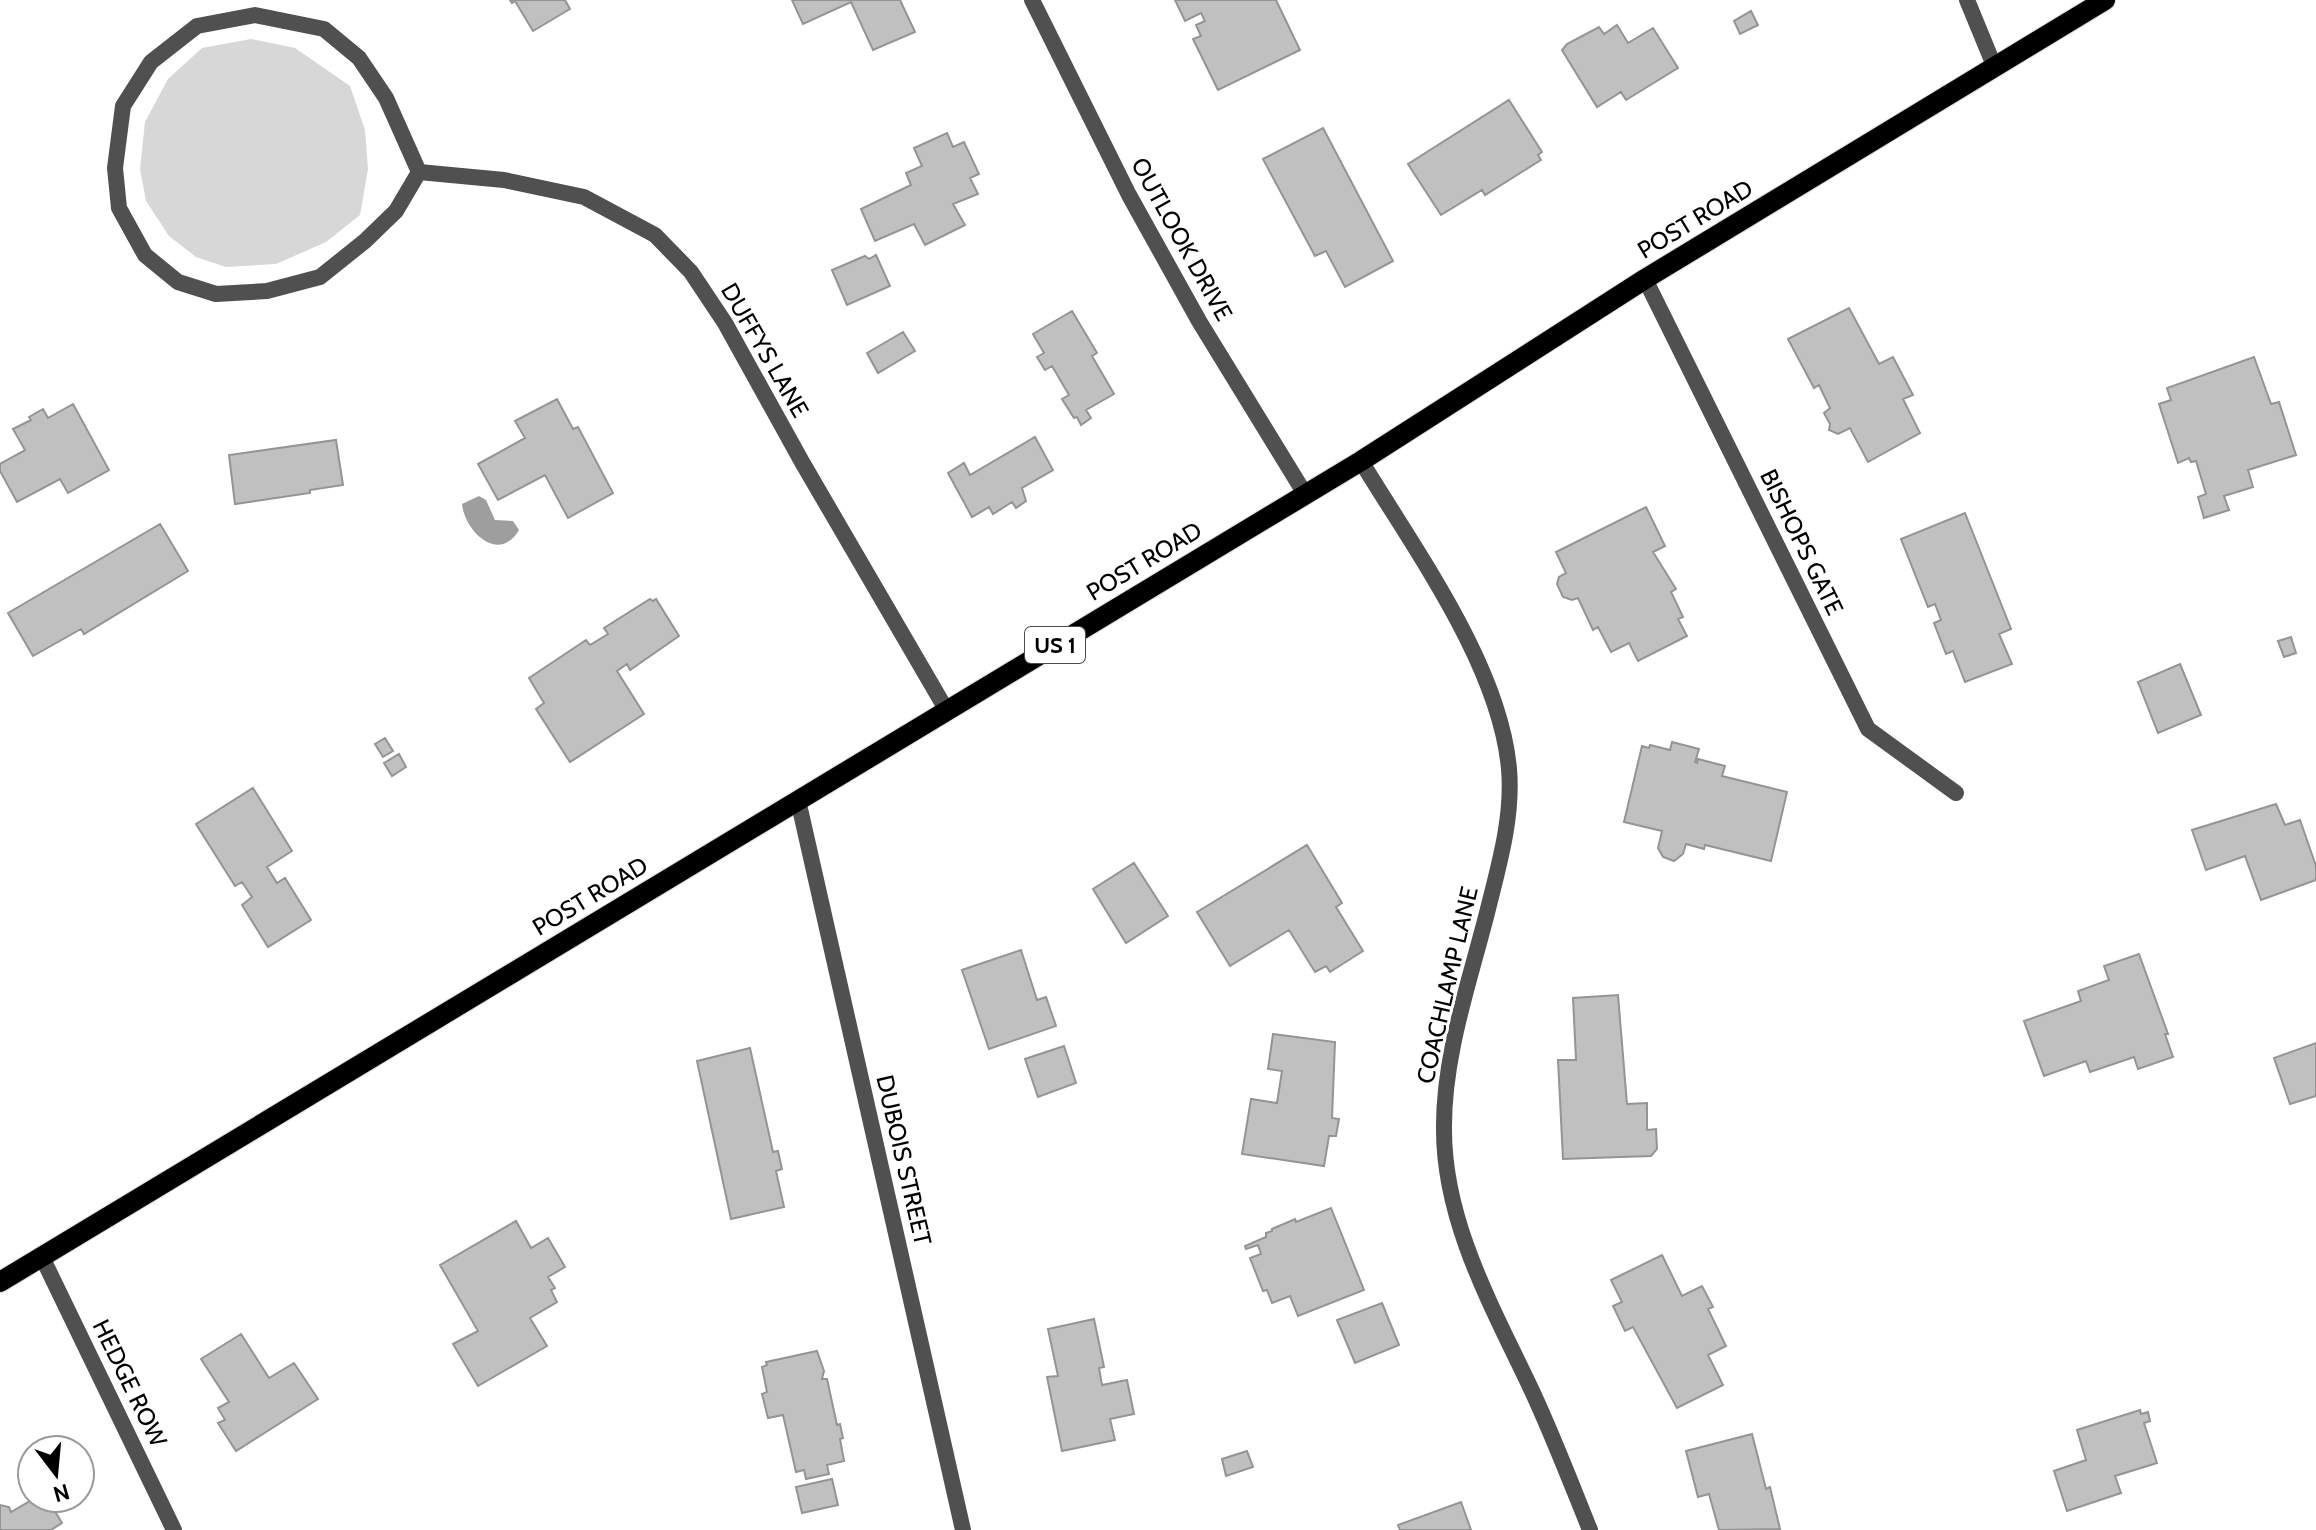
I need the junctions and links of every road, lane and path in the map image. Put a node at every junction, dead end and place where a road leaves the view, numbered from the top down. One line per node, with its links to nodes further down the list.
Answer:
1 (1032, 0): 8 (street, OUTLOOK DRIVE)
2 (1967, 0): 4 (street)
3 (2105, 0): 4 (main road, POST ROAD / US 1)
4 (1995, 68): 6 (main road, POST ROAD / US 1)
5 (419, 172): 5 (street); 9 (street, DUFFYS LANE)
6 (1645, 279): 7 (main road, POST ROAD / US 1); 10 (street, BISHOPS GATE)
7 (1361, 461): 8 (main road, POST ROAD / US 1); 16 (street, COACHLAMP LANE)
8 (1305, 494): 9 (main road, POST ROAD / US 1)
9 (947, 711): 11 (main road, POST ROAD / US 1)
10 (1956, 793)
11 (798, 800): 12 (main road, POST ROAD / US 1); 15 (street, DUBOIS STREET)
12 (42, 1257): 13 (main road, POST ROAD / US 1); 14 (street, HEDGE ROW)
13 (0, 1282)
14 (174, 1530)
15 (963, 1530)
16 (1590, 1530)

